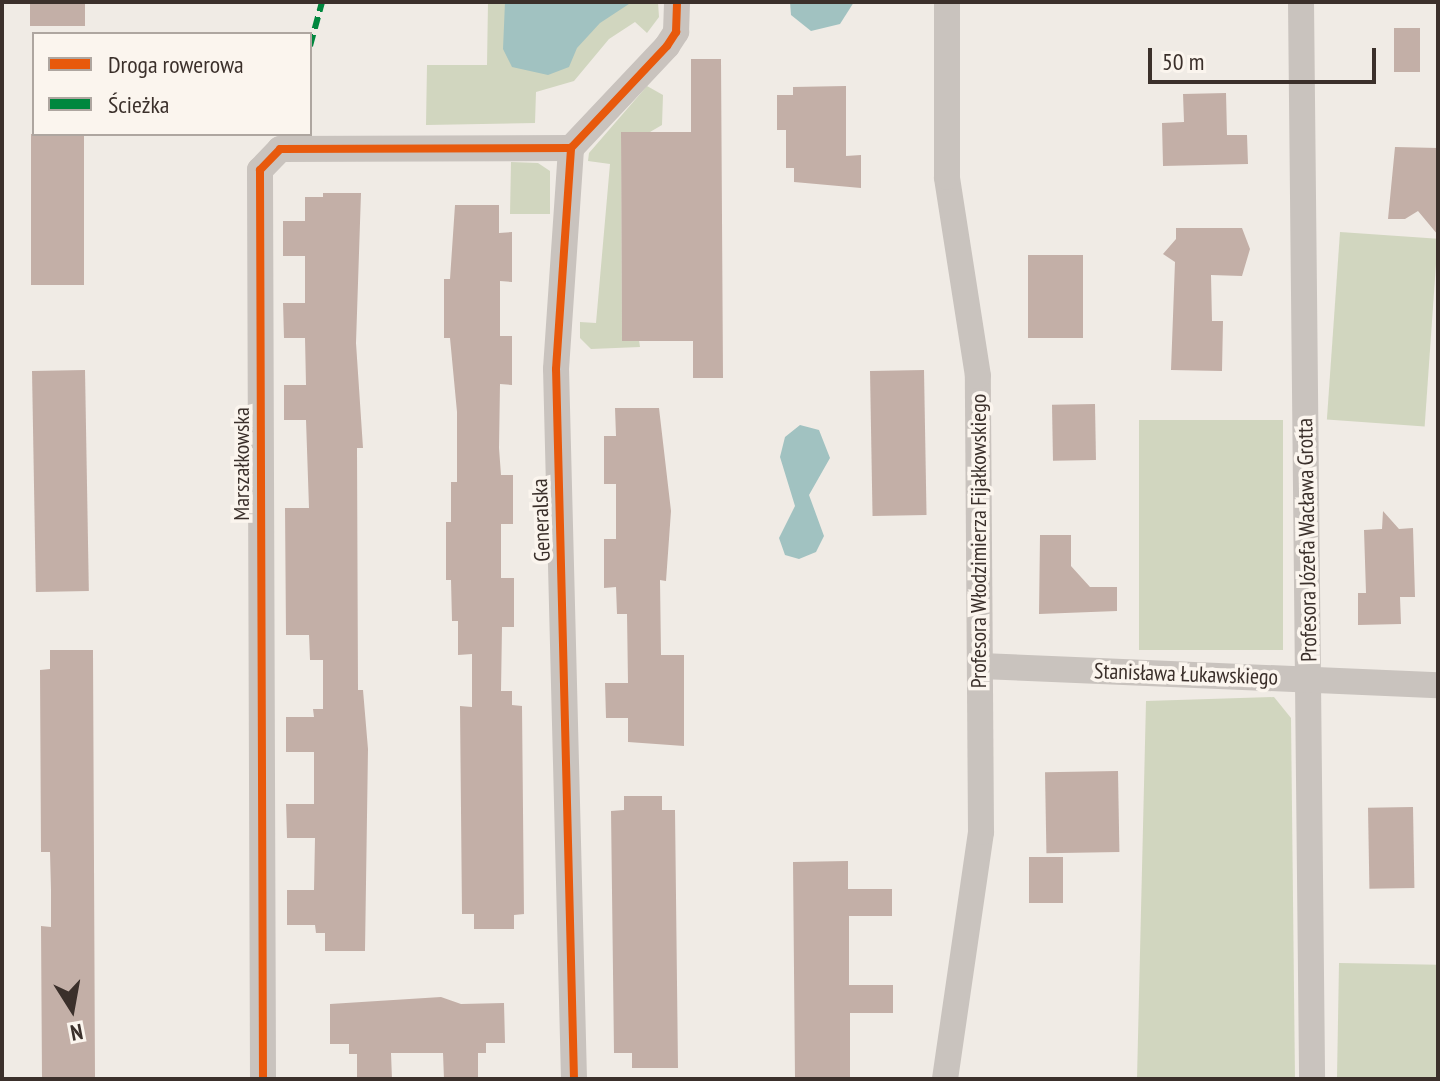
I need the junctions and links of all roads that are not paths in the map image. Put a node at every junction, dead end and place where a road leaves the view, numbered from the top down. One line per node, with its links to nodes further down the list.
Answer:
1 (677, 2): 4 (street)
2 (947, 2): 5 (street, Profesora Włodzimierza Fijałkowskiego)
3 (1301, 2): 6 (street, Profesora Józefa Wacława Grotta)
4 (571, 148): 8 (street, Marszałkowska); 9 (street, Generalska)
5 (981, 666): 6 (street, Stanisława Łukawskiego); 10 (street, Profesora Włodzimierza Fijałkowskiego)
6 (1308, 678): 7 (street, Stanisława Łukawskiego); 11 (street, Profesora Józefa Wacława Grotta)
7 (1438, 685)
8 (263, 1079)
9 (574, 1079)
10 (945, 1079)
11 (1312, 1079)

